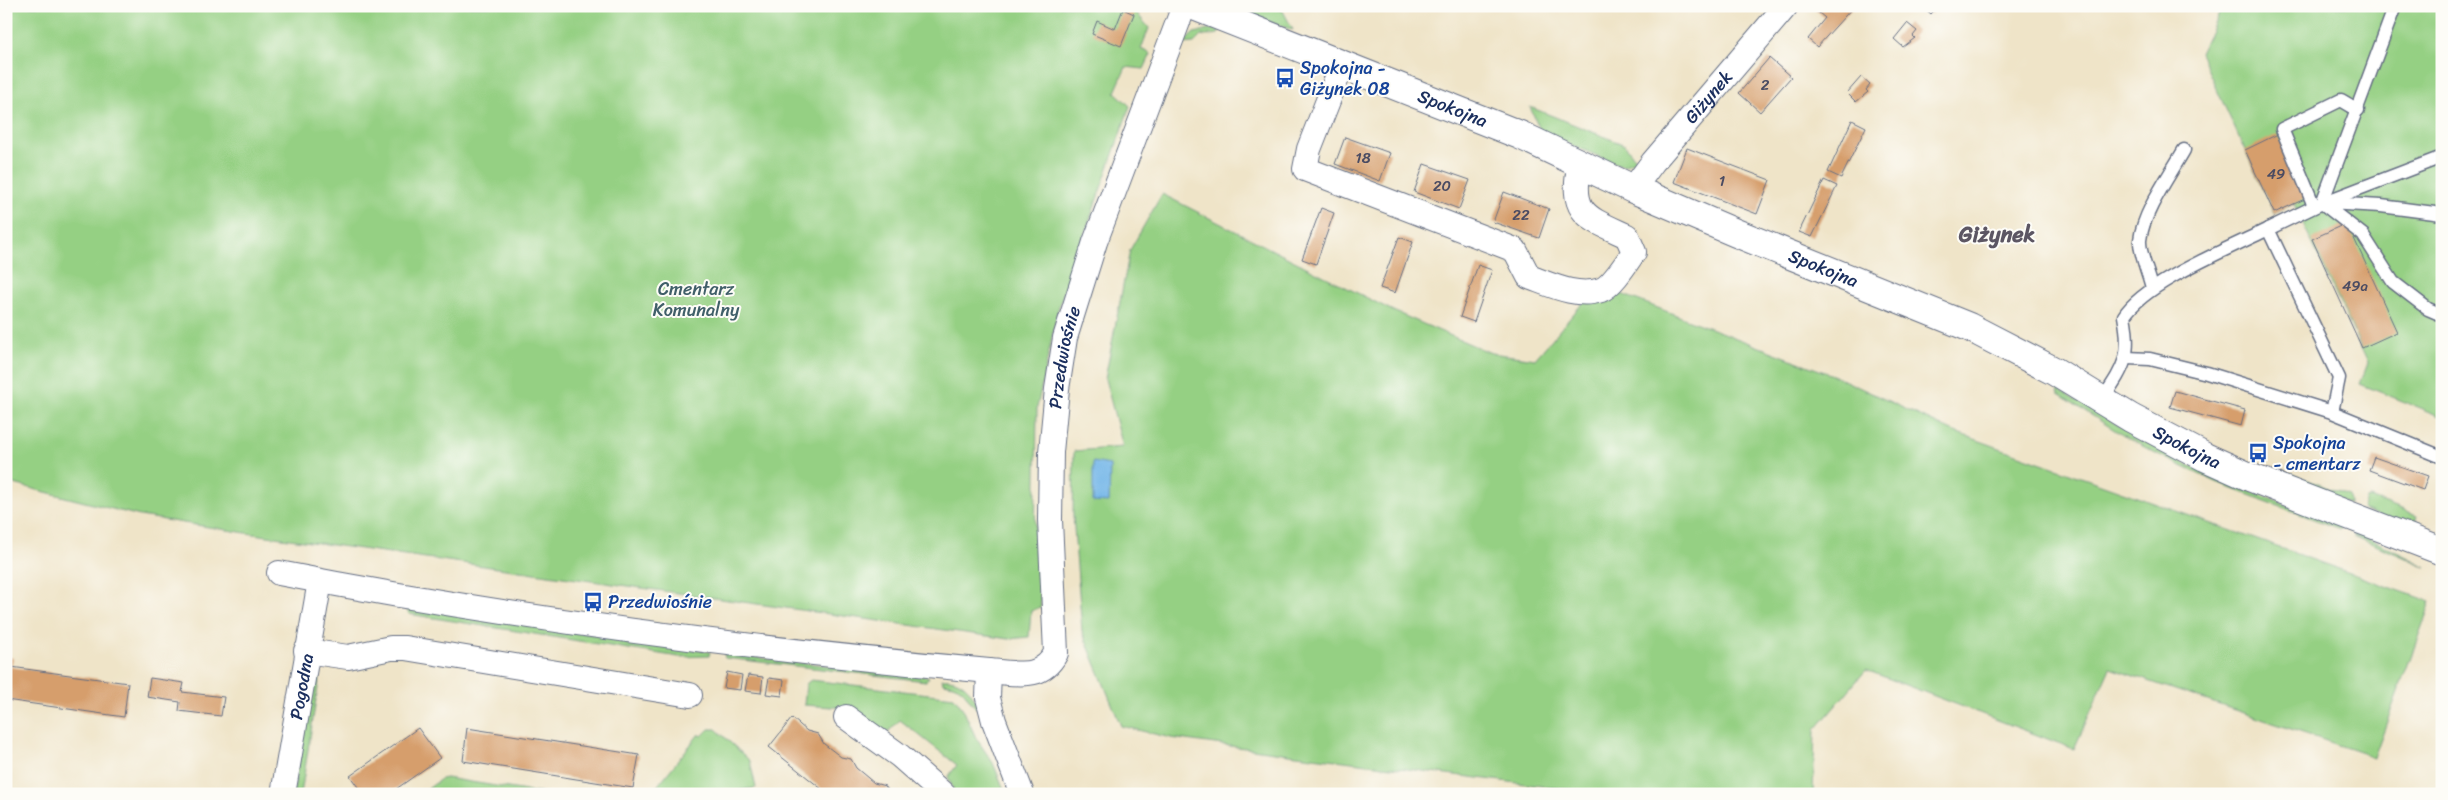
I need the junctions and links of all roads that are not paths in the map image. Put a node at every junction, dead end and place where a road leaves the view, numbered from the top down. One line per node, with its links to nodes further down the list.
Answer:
1 (1184, 6): 24 (street, Przedwiośnie)
2 (1194, 6): 5 (street, Spokojna)
3 (1786, 6): 10 (street, Giżynek)
4 (2395, 6): 6 (lane)
5 (1342, 65): 9 (street, Spokojna); 9 (street)
6 (2358, 110): 11 (lane); 11 (lane)
7 (2184, 150): 14 (lane)
8 (2442, 158): 11 (lane)
9 (1580, 163): 10 (street, Spokojna)
10 (1633, 189): 17 (street, Spokojna)
11 (2318, 204): 12 (lane); 13 (lane); 15 (lane)
12 (2442, 214)
13 (2268, 229): 14 (lane); 18 (lane)
14 (2152, 288): 16 (lane)
15 (2442, 315)
16 (2127, 358): 17 (lane); 18 (lane)
17 (2102, 400): 20 (street, Spokojna)
18 (2332, 412): 19 (lane)
19 (2442, 457)
20 (2442, 551)
21 (279, 572): 22 (street, Przedwiośnie)
22 (320, 581): 23 (street, Pogodna); 24 (street, Przedwiośnie)
23 (306, 651): 25 (street); 27 (street, Pogodna)
24 (989, 671): 29 (street)
25 (690, 695)
26 (846, 717): 28 (street)
27 (283, 794)
28 (943, 794)
29 (1022, 794)

